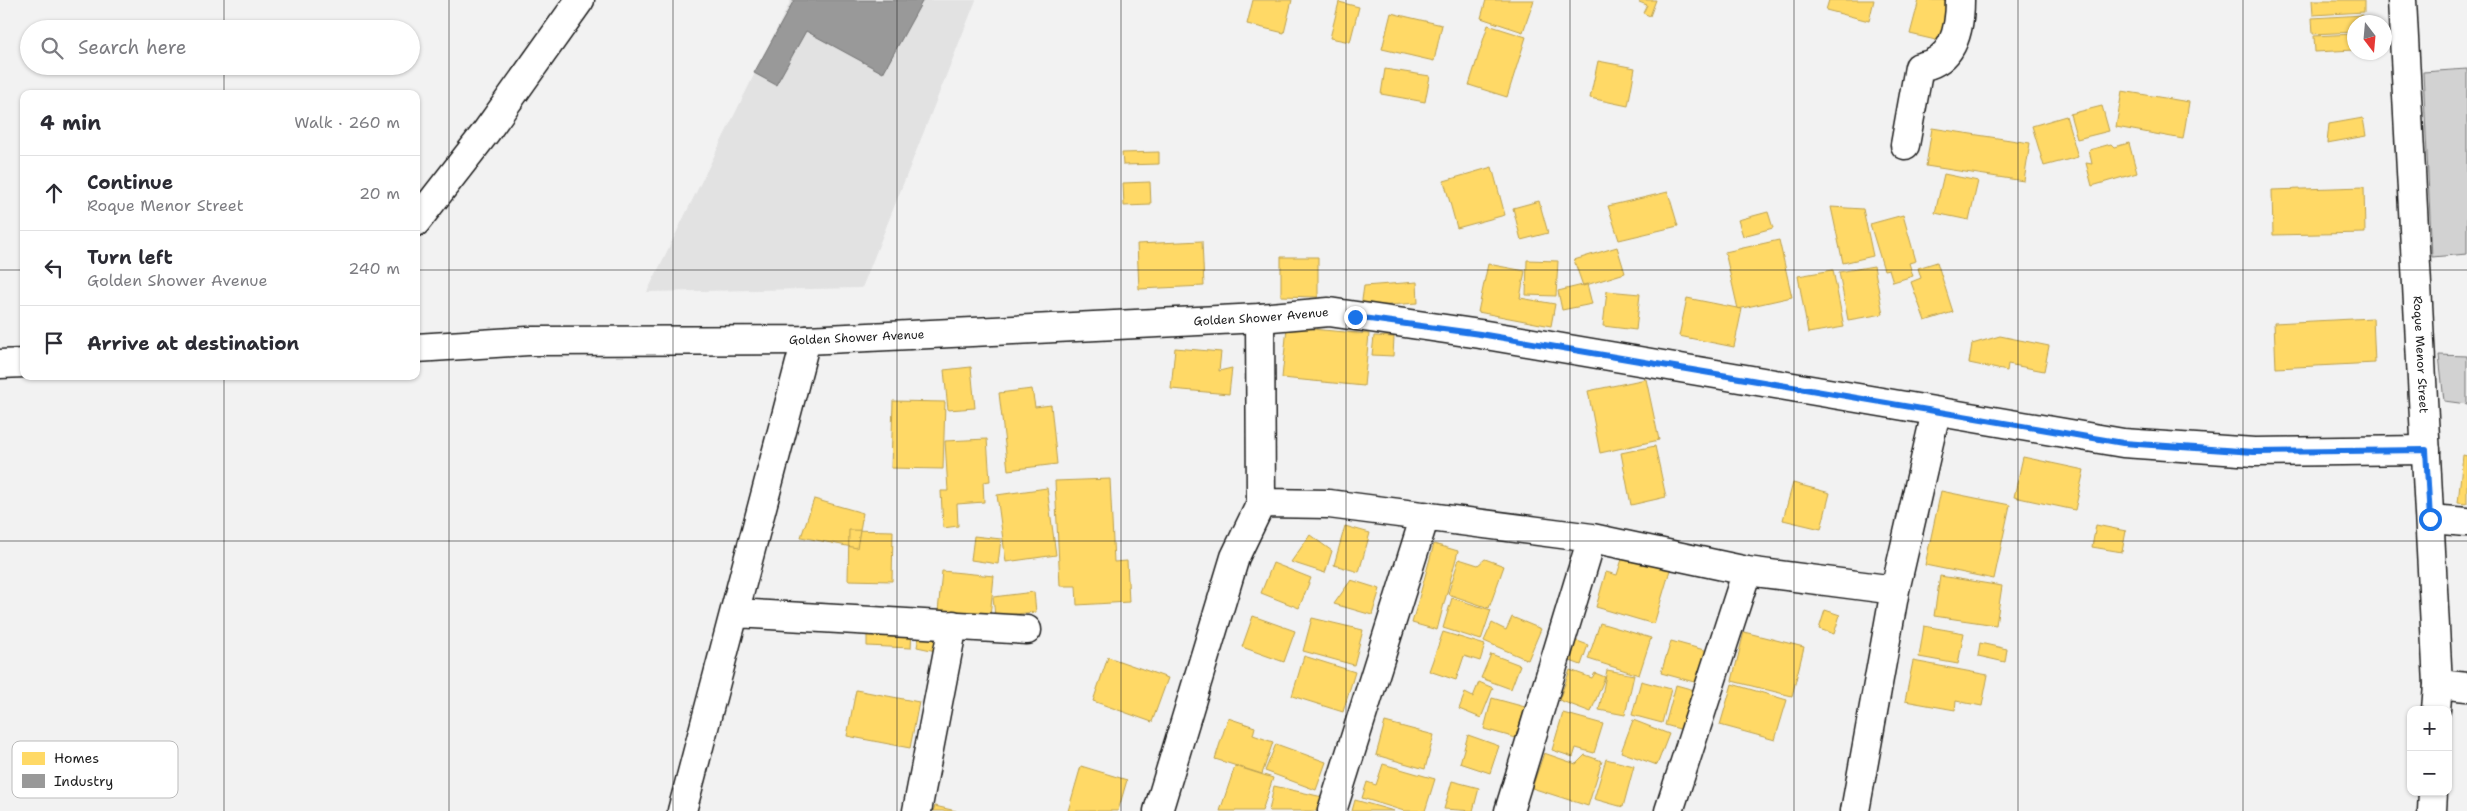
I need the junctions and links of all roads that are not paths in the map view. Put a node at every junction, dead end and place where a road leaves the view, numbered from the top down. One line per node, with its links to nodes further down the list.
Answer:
1 (580, 0): 5 (street)
2 (1960, 0): 4 (street)
3 (2402, 0): 12 (street, Roque Menor Street)
4 (1905, 145)
5 (420, 217)
6 (1260, 318): 7 (street, Golden Shower Avenue); 11 (street, Golden Shower Avenue); 13 (street)
7 (806, 340): 8 (street, Golden Shower Avenue); 20 (street)
8 (420, 348)
9 (20, 363): 10 (street)
10 (0, 364)
11 (1936, 412): 12 (street, Golden Shower Avenue); 19 (street)
12 (2426, 450): 15 (street, Roque Menor Street)
13 (1261, 503): 14 (street); 28 (street)
14 (1425, 516): 17 (street); 29 (street)
15 (2430, 519): 16 (street); 24 (street, Roque Menor Street)
16 (2467, 522)
17 (1592, 538): 18 (street); 30 (street)
18 (1747, 571): 19 (street); 31 (street)
19 (1896, 590): 32 (street)
20 (736, 612): 21 (street); 26 (street)
21 (953, 625): 22 (street); 27 (street)
22 (1027, 630)
23 (2467, 687): 24 (street)
24 (2437, 697)
25 (2433, 796): 33 (street)
26 (682, 811)
27 (917, 811)
28 (1158, 811)
29 (1332, 811)
30 (1508, 811)
31 (1669, 811)
32 (1855, 811)
33 (2432, 811)

